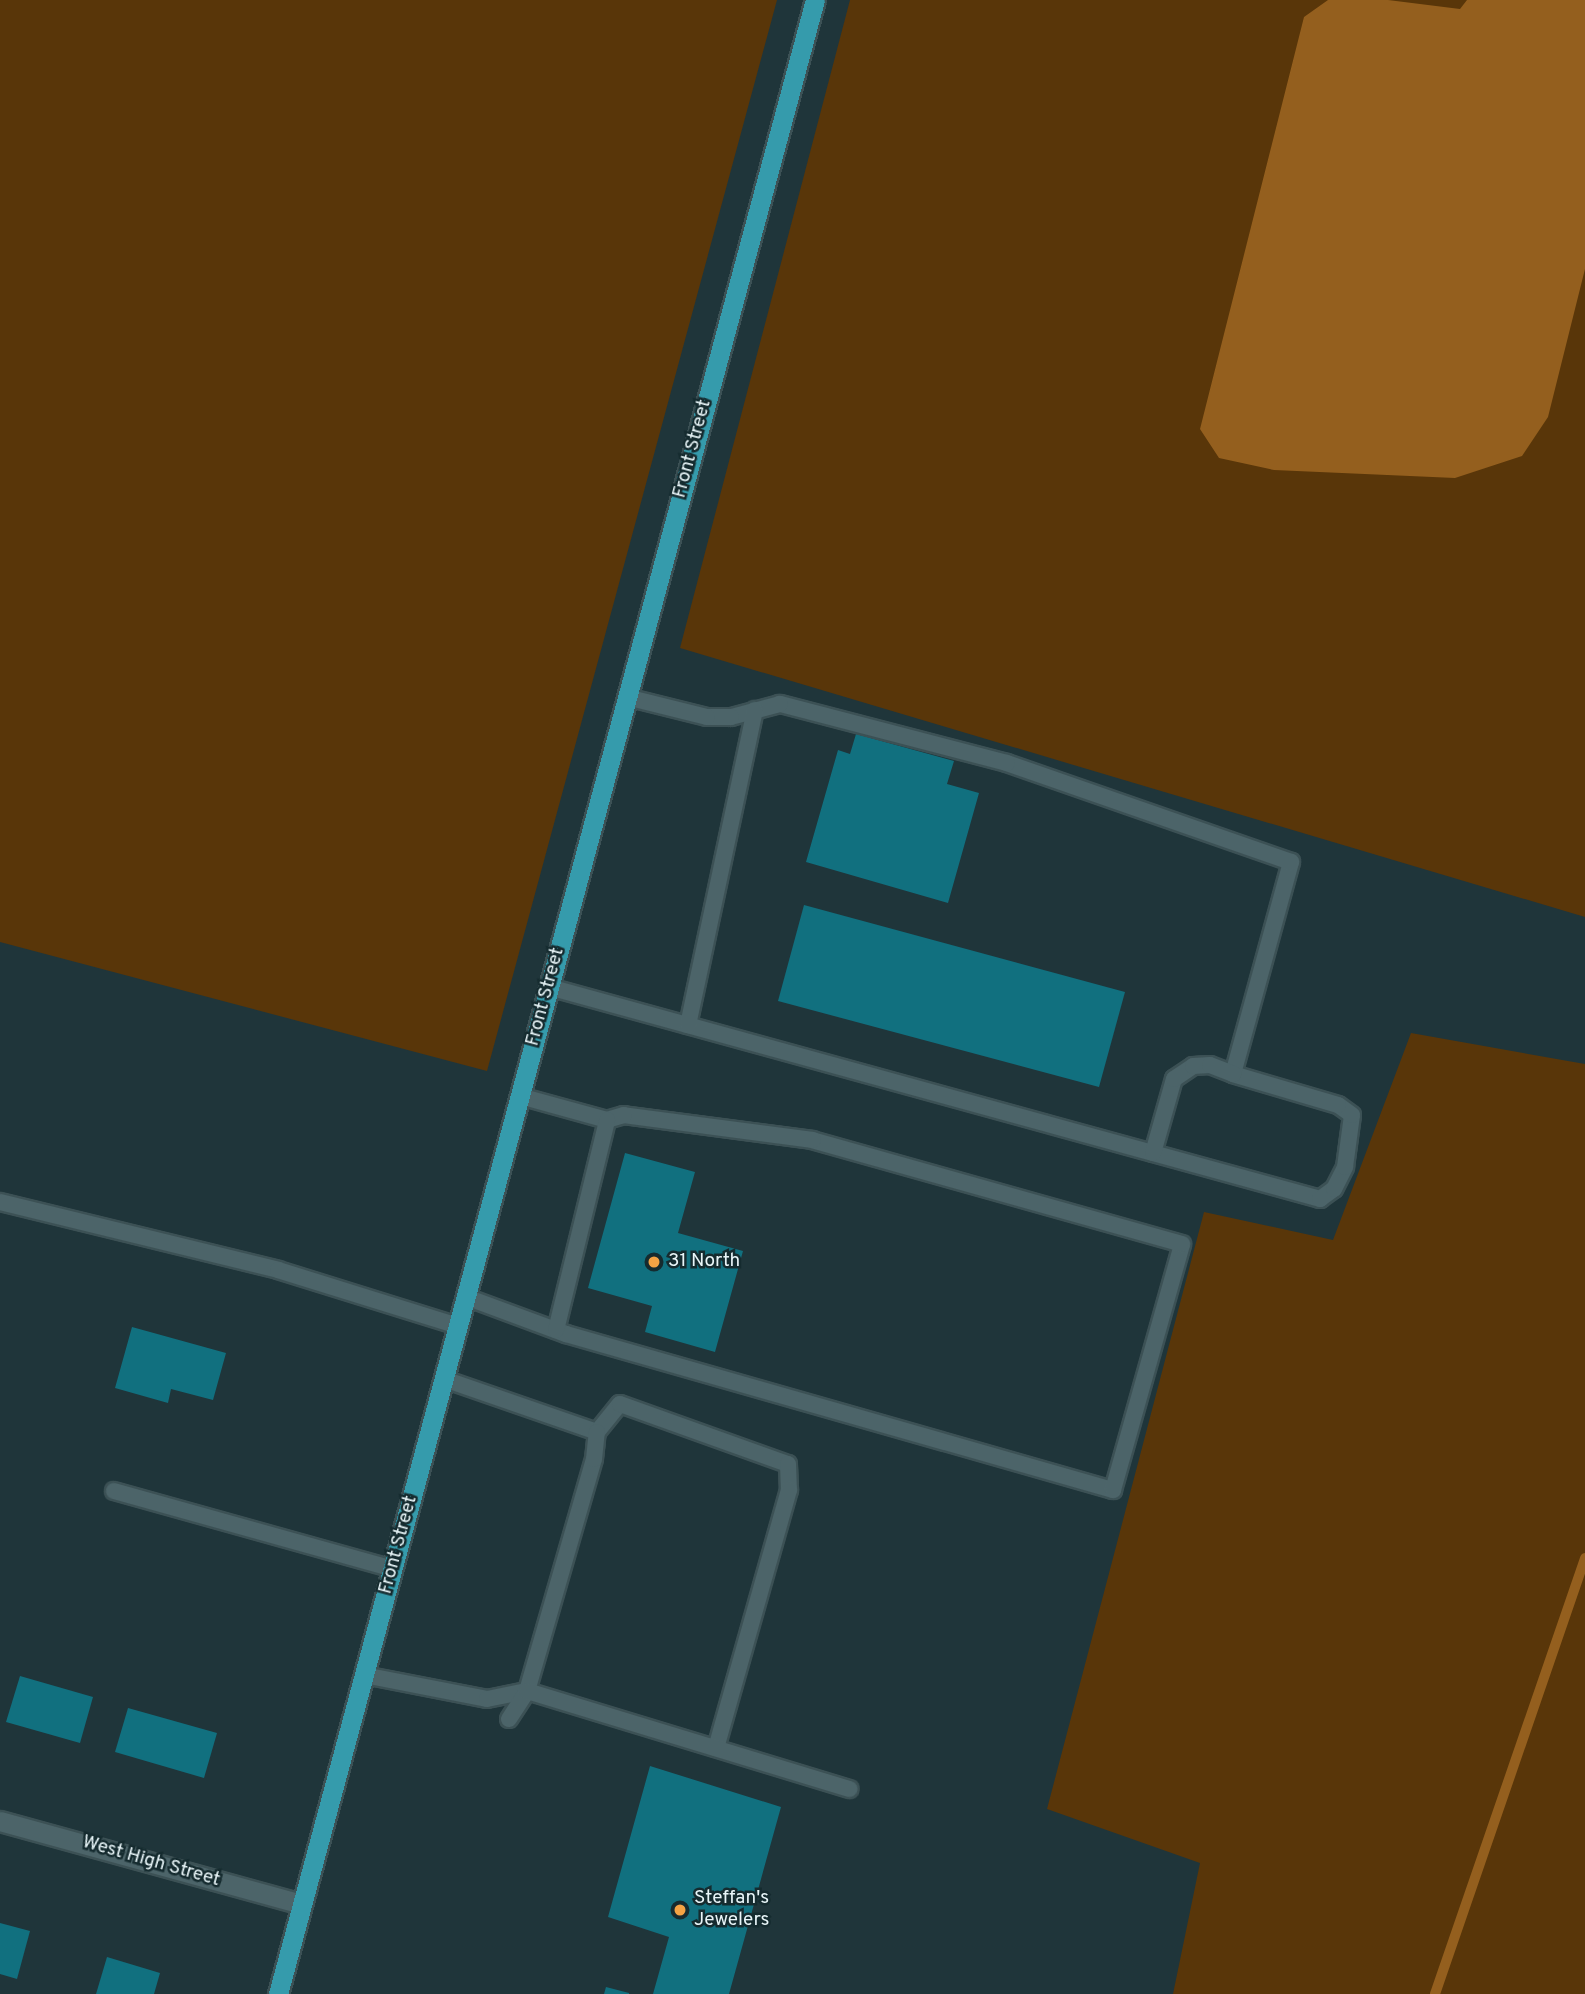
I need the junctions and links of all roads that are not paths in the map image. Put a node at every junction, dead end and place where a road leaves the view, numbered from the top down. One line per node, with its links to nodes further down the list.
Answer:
1 (815, 0): 2 (main road, Front Street)
2 (626, 697): 3 (lane); 4 (main road, Front Street)
3 (755, 710): 5 (lane); 6 (lane)
4 (549, 987): 5 (lane); 7 (main road, Front Street)
5 (688, 1025): 9 (lane)
6 (1233, 1074): 9 (lane); 9 (lane)
7 (520, 1096): 8 (lane); 11 (main road, Front Street)
8 (607, 1120): 13 (lane); 13 (lane)
9 (1153, 1153)
10 (0, 1202): 12 (lane)
11 (466, 1297): 12 (main road, Front Street); 13 (lane)
12 (458, 1326): 14 (main road, Front Street)
13 (556, 1330)
14 (444, 1379): 15 (lane); 17 (main road, Front Street)
15 (597, 1432): 19 (lane); 21 (lane)
16 (114, 1491): 17 (lane)
17 (393, 1569): 18 (main road, Front Street)
18 (364, 1675): 19 (lane); 24 (main road, Front Street)
19 (527, 1691): 20 (lane); 21 (lane)
20 (509, 1719)
21 (716, 1748): 22 (lane)
22 (849, 1789)
23 (0, 1821): 24 (street, West High Street)
24 (302, 1904): 25 (main road, Front Street)
25 (278, 1994)

